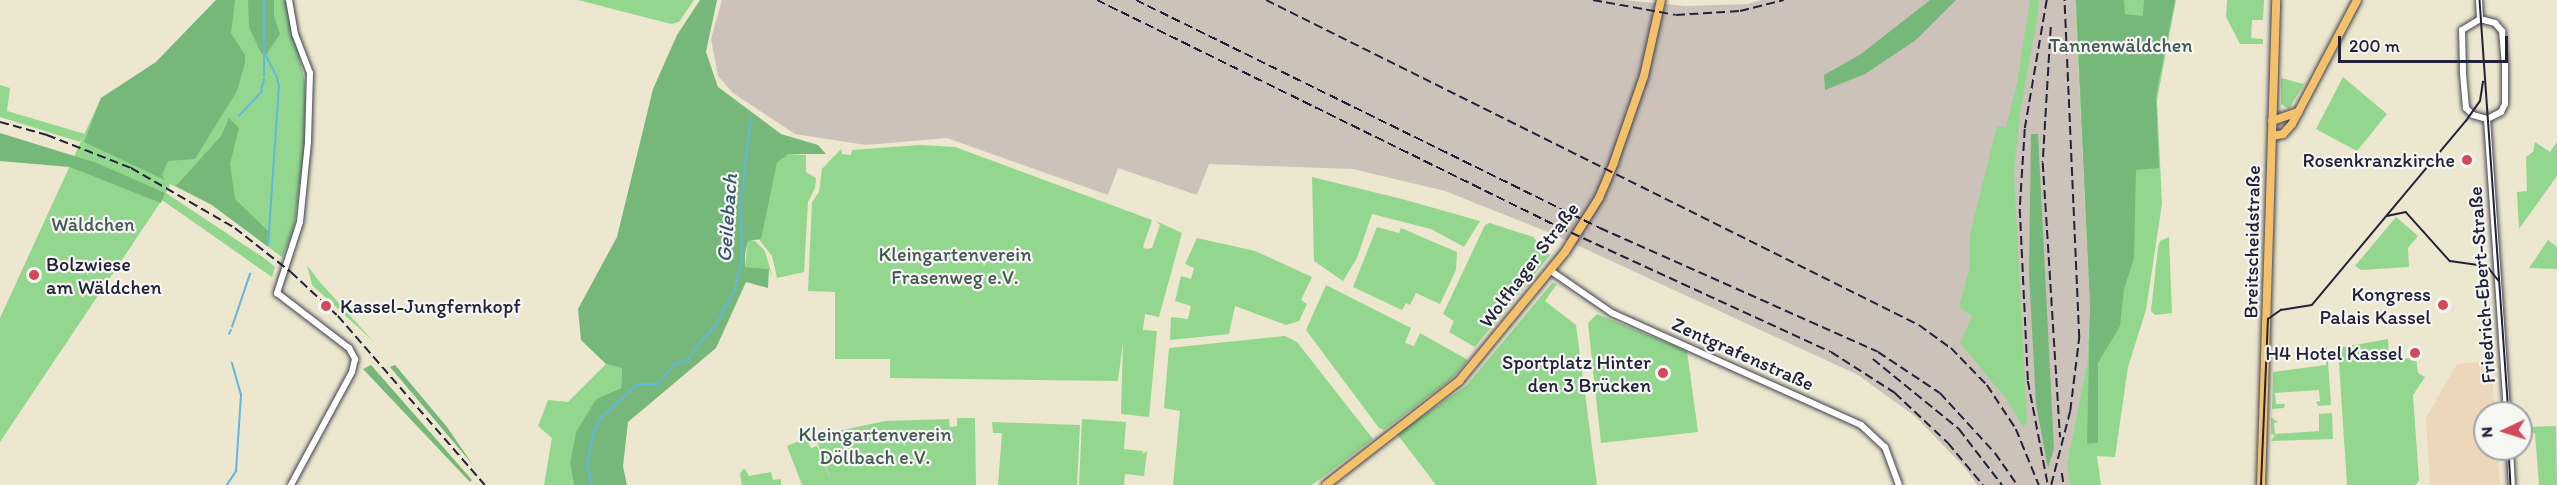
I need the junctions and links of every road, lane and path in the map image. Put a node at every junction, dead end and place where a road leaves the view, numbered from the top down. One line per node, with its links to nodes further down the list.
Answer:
1 (289, 0): 14 (street)
2 (1661, 0): 11 (main road, Wolfhager Straße)
3 (2276, 0): 9 (main road, Breitscheidstraße)
4 (2357, 0): 7 (main road)
5 (2479, 0): 6 (street)
6 (2480, 19): 8 (street); 8 (street)
7 (2298, 112): 9 (main road); 10 (main road)
8 (2487, 119): 12 (street, Friedrich-Ebert-Straße)
9 (2272, 121): 10 (main road, Breitscheidstraße)
10 (2272, 136): 17 (main road, Breitscheidstraße)
11 (1551, 271): 15 (main road, Wolfhager Straße); 16 (street, Zentgrafenstraße)
12 (2506, 401)
13 (2511, 461): 18 (street)
14 (291, 485)
15 (1326, 485)
16 (1899, 485)
17 (2261, 485)
18 (2512, 485)

